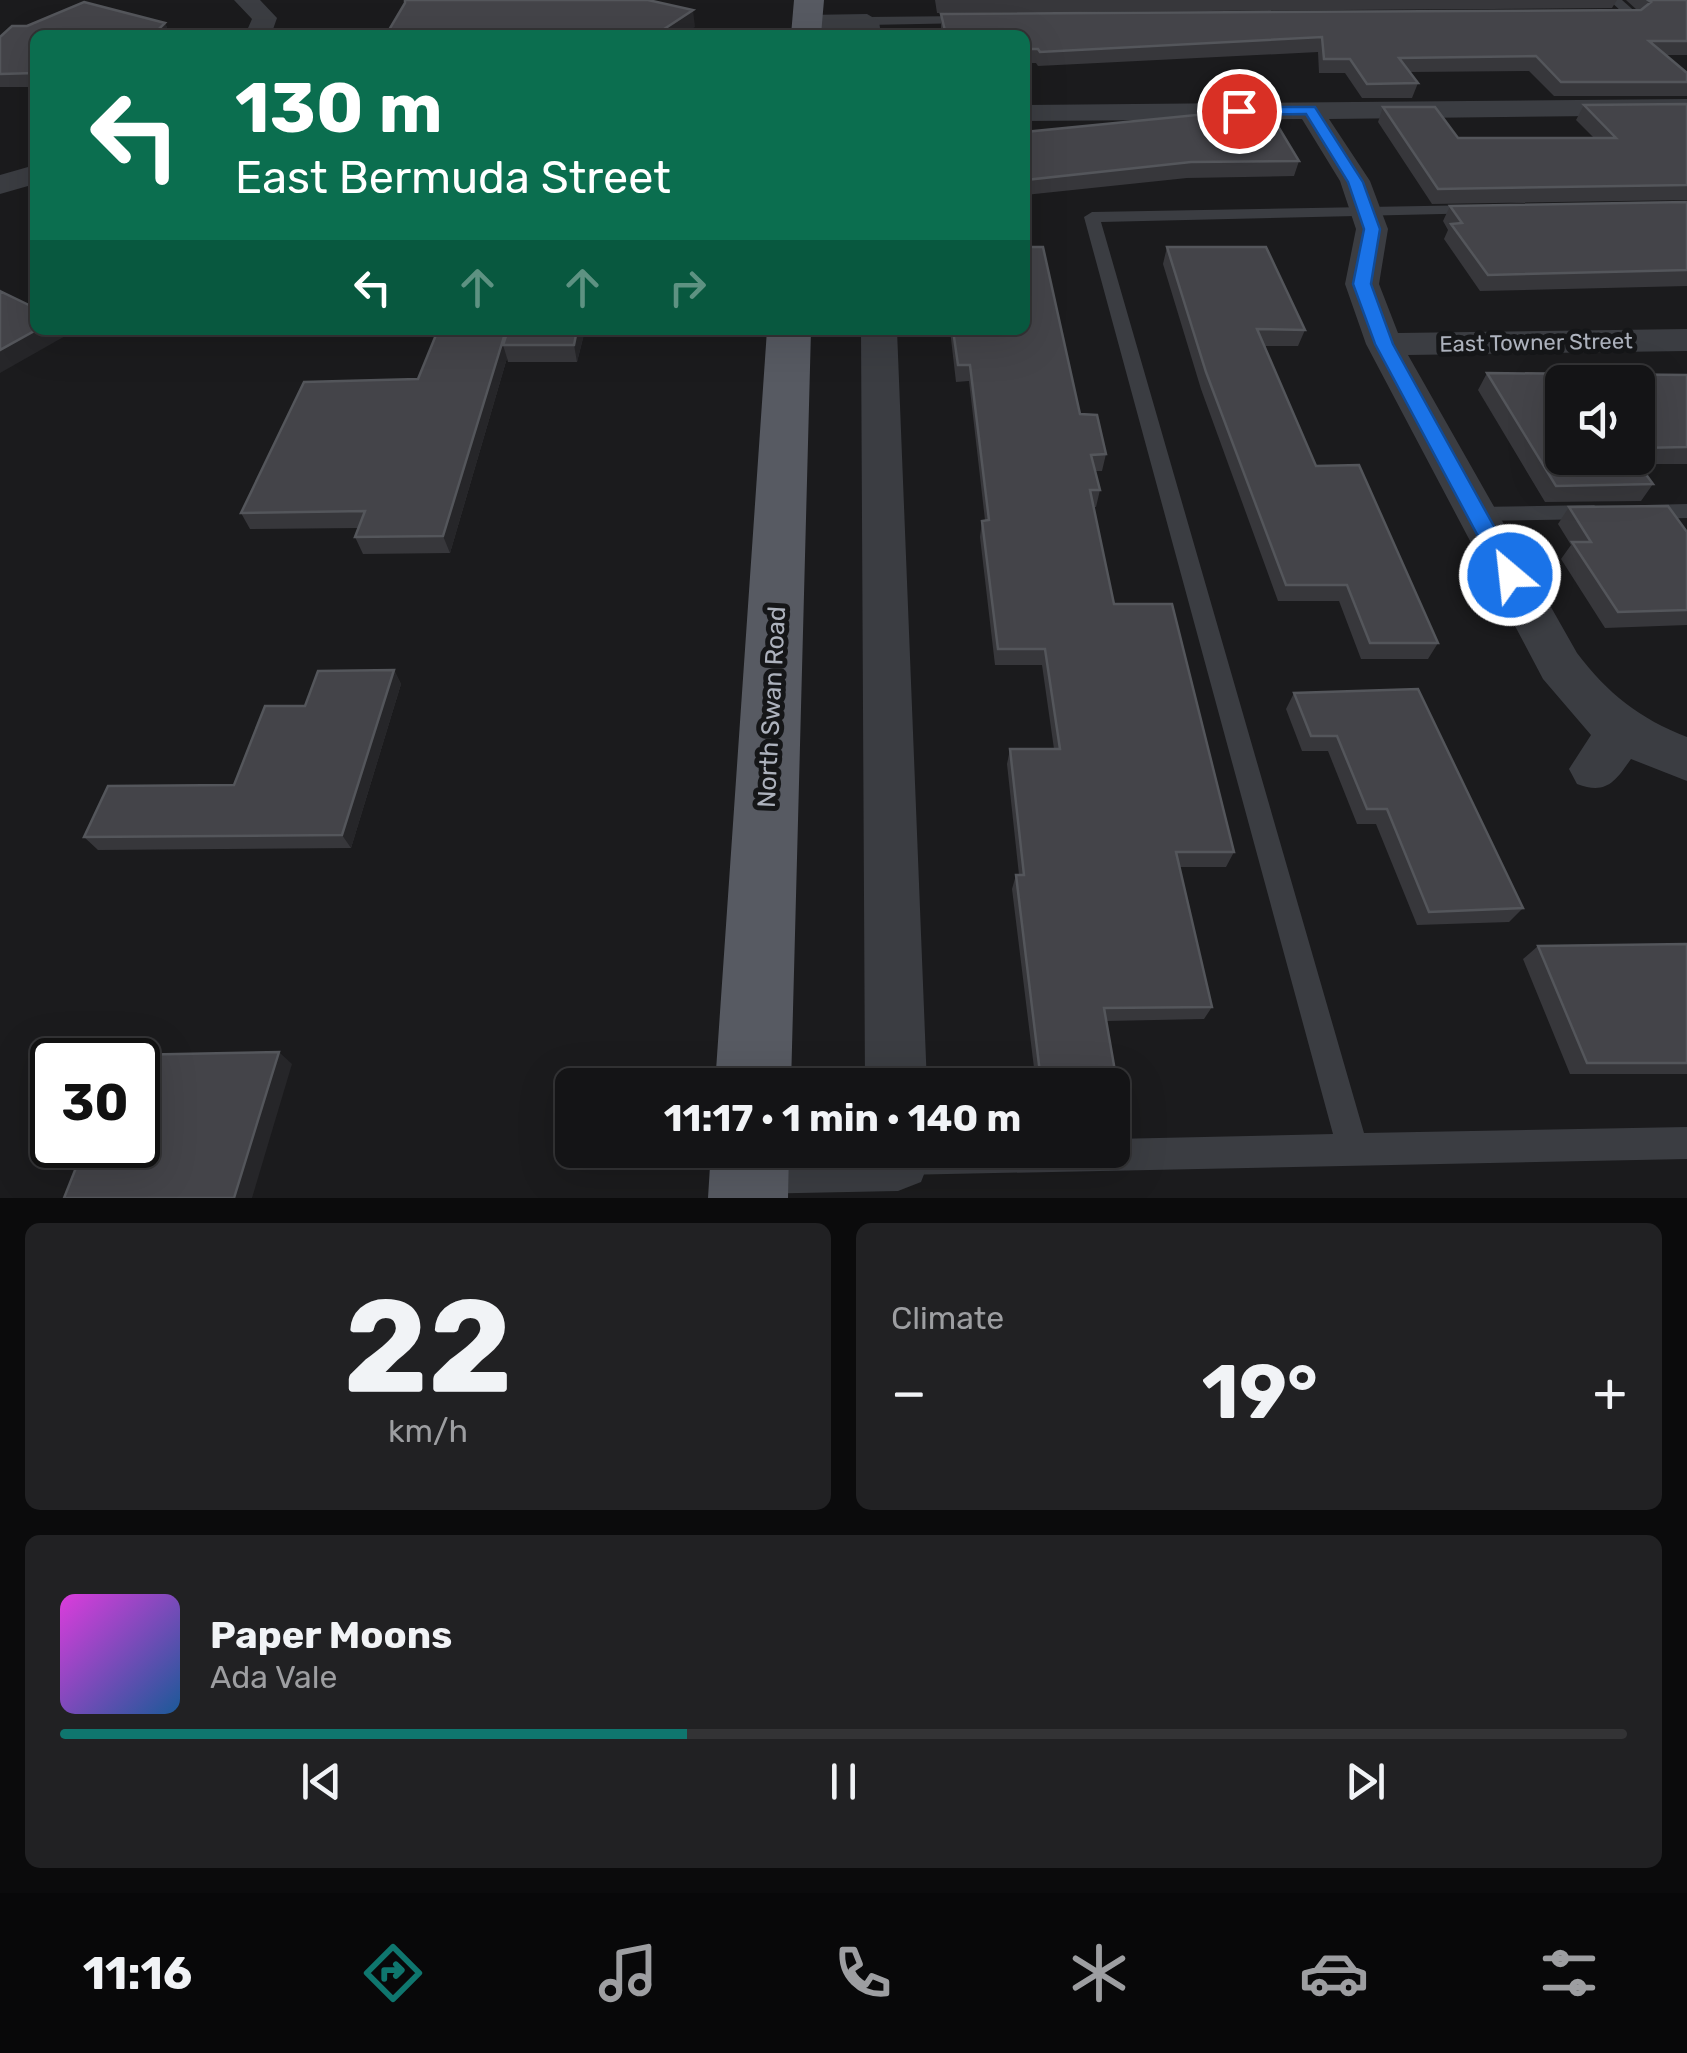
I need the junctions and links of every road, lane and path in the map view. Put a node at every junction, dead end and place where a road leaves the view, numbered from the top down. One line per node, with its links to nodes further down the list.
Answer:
1 (246, 0): 7 (street)
2 (1615, 0): 3 (lane)
3 (1595, 16)
4 (807, 19): 6 (street)
5 (988, 20): 6 (lane)
6 (868, 28)
7 (260, 30)
8 (1687, 107): 9 (street)
9 (1310, 110): 10 (street); 14 (street)
10 (1030, 113)
11 (30, 176): 12 (street)
12 (0, 186)
13 (1498, 210): 14 (lane)
14 (1366, 212): 18 (street); 25 (lane)
15 (789, 335): 22 (main road, North Swan Road)
16 (879, 335): 23 (street)
17 (1687, 340): 18 (street, East Towner Street)
18 (1384, 344): 20 (street)
19 (1687, 511): 20 (lane)
20 (1477, 514): 21 (street)
21 (1687, 759)
22 (754, 1068)
23 (896, 1068)
24 (1687, 1144): 25 (lane)
25 (1354, 1150): 26 (lane)
26 (1130, 1152)

